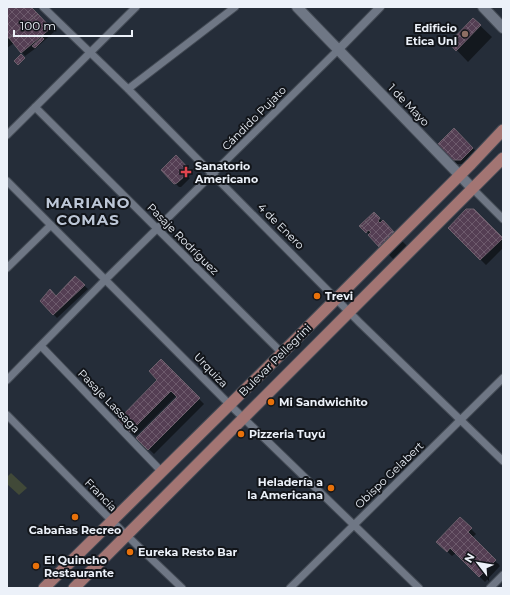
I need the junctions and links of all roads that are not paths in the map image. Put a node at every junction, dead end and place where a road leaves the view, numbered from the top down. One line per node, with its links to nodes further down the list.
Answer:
1 (43, 7): 9 (street, 4 de Enero)
2 (136, 7): 9 (street)
3 (235, 7): 10 (street)
4 (297, 7): 8 (main road, 1 de Mayo)
5 (380, 7): 8 (street, Cándido Pujato)
6 (482, 7): 7 (main road)
7 (503, 28)
8 (339, 49): 15 (street, Cándido Pujato); 16 (main road, 1 de Mayo)
9 (91, 52): 10 (street, 4 de Enero); 11 (street)
10 (128, 89): 15 (street, 4 de Enero)
11 (35, 107): 13 (street); 21 (street, Pasaje Rodríguez)
12 (503, 130): 16 (main road, Bulevar Pellegrini)
13 (7, 135)
14 (503, 158): 18 (main road, Bulevar Pellegrini)
15 (213, 174): 21 (street, Cándido Pujato); 24 (street, 4 de Enero)
16 (459, 175): 18 (main road, 1 de Mayo); 24 (main road, Bulevar Pellegrini)
17 (7, 181): 20 (street, Urquiza)
18 (473, 188): 19 (street, 1 de Mayo); 25 (main road, Bulevar Pellegrini)
19 (503, 219)
20 (51, 225): 22 (street); 23 (street, Urquiza)
21 (157, 229): 23 (street, Cándido Pujato); 27 (street, Pasaje Rodríguez)
22 (7, 268)
23 (106, 279): 26 (street, Cándido Pujato); 30 (street, Urquiza)
24 (337, 298): 25 (street, 4 de Enero); 27 (main road, Bulevar Pellegrini)
25 (349, 311): 32 (main road, Bulevar Pellegrini); 33 (street, 4 de Enero)
26 (41, 346): 29 (street, Cándido Pujato); 35 (street, Pasaje Lassaga)
27 (282, 353): 30 (main road, Bulevar Pellegrini)
28 (503, 378): 33 (street, Obispo Gelabert)
29 (7, 380)
30 (229, 404): 32 (street, Urquiza); 35 (main road, Bulevar Pellegrini)
31 (7, 415): 36 (street, Francia)
32 (244, 418): 37 (street, Urquiza); 38 (main road, Bulevar Pellegrini)
33 (460, 420): 34 (street, 4 de Enero); 37 (street, Obispo Gelabert)
34 (503, 461)
35 (161, 471): 36 (main road, Bulevar Pellegrini)
36 (112, 522): 38 (street, Francia); 40 (main road, Bulevar Pellegrini)
37 (354, 524): 43 (street, Obispo Gelabert); 44 (street, Urquiza)
38 (126, 535): 41 (main road, Bulevar Pellegrini); 42 (street, Francia)
39 (503, 575): 45 (street)
40 (44, 588)
41 (74, 588)
42 (182, 588)
43 (290, 588)
44 (419, 588)
45 (490, 588)

